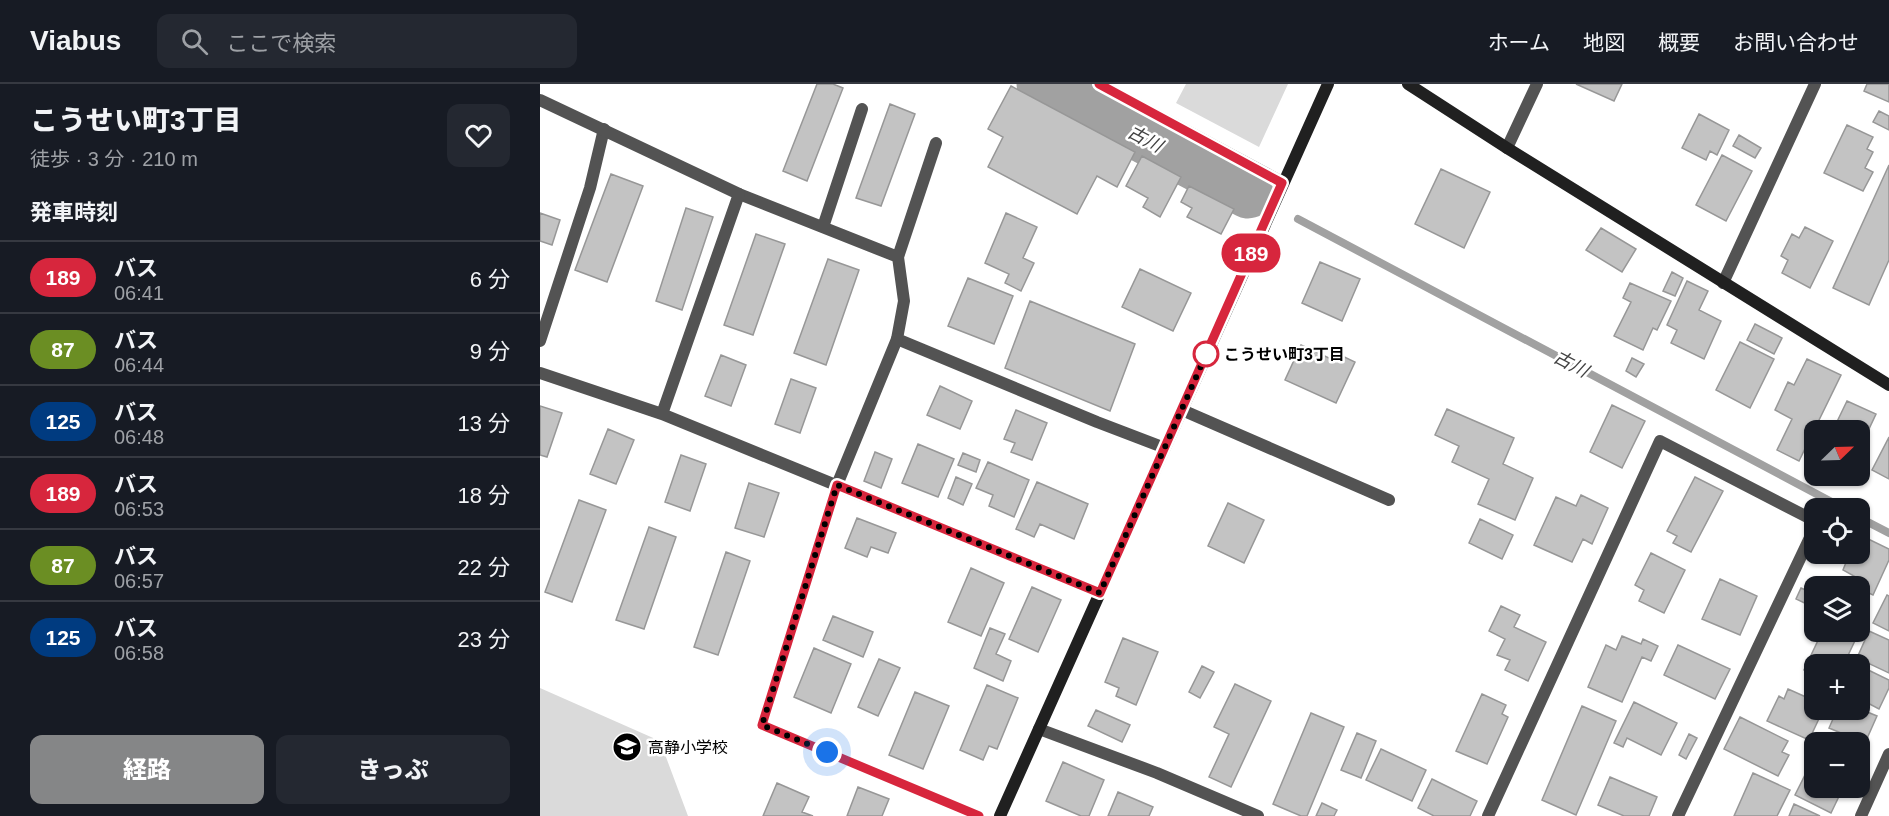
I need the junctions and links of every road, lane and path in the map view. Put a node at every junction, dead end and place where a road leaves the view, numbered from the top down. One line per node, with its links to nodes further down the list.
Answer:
1 (1099, 84): 11 (street)
2 (1328, 84): 11 (street)
3 (1408, 84): 10 (street)
4 (1537, 84): 10 (street)
5 (1815, 84): 15 (street)
6 (540, 100): 8 (street)
7 (862, 110): 13 (street)
8 (604, 129): 12 (street); 17 (street)
9 (936, 143): 14 (street)
10 (1508, 148): 15 (street)
11 (1282, 183): 20 (street)
12 (739, 194): 13 (street); 21 (street)
13 (823, 228): 14 (street)
14 (898, 257): 16 (street)
15 (1723, 283): 19 (street)
16 (897, 339): 22 (street); 23 (street)
17 (540, 341)
18 (540, 373): 21 (street)
19 (1889, 385)
20 (1182, 410): 22 (street); 24 (street)
21 (662, 414): 23 (street)
22 (1165, 448): 27 (street)
23 (837, 485): 27 (street); 30 (street)
24 (1389, 500)
25 (1804, 515): 33 (street)
26 (1804, 550): 34 (street)
27 (1100, 593): 28 (street)
28 (1039, 729): 31 (street); 32 (street)
29 (1889, 754): 35 (street)
30 (979, 816)
31 (1000, 816)
32 (1258, 816)
33 (1488, 816)
34 (1678, 816)
35 (1861, 816)

